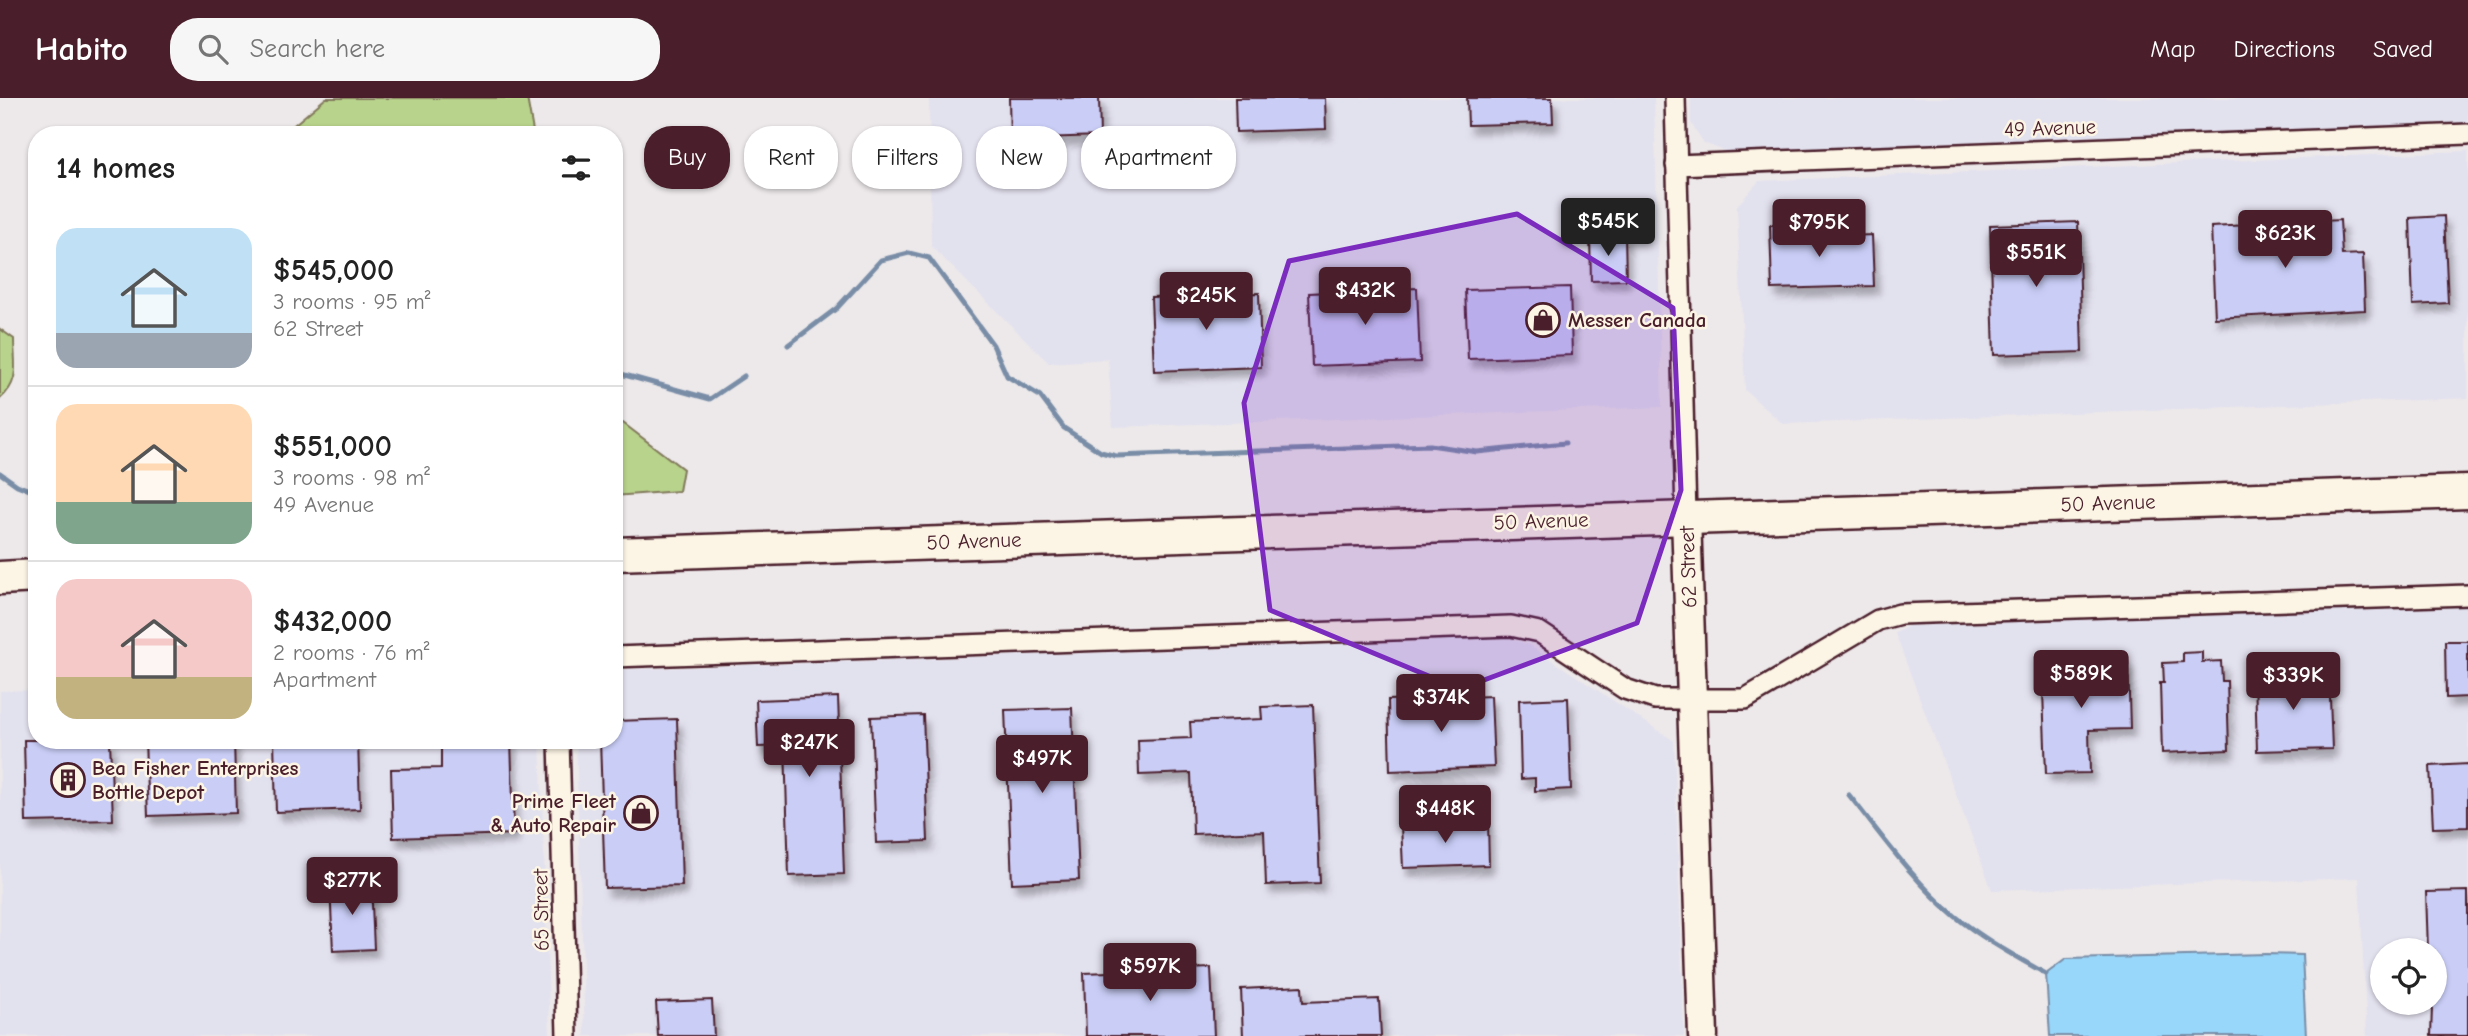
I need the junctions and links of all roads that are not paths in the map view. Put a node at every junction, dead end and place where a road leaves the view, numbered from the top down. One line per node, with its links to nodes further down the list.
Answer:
1 (1675, 98): 3 (street, 62 Street)
2 (2468, 134): 3 (street, 49 Avenue)
3 (1676, 165): 5 (street, 62 Street)
4 (2468, 492): 5 (main road, 50 Avenue)
5 (1686, 516): 6 (main road, 50 Avenue); 11 (main road, 62 Street)
6 (623, 554)
7 (28, 576): 8 (main road)
8 (0, 578)
9 (2468, 595): 11 (street)
10 (623, 657): 11 (street)
11 (1693, 699): 14 (main road, 62 Street)
12 (559, 749): 13 (street, 65 Street)
13 (567, 1036)
14 (1703, 1036)

